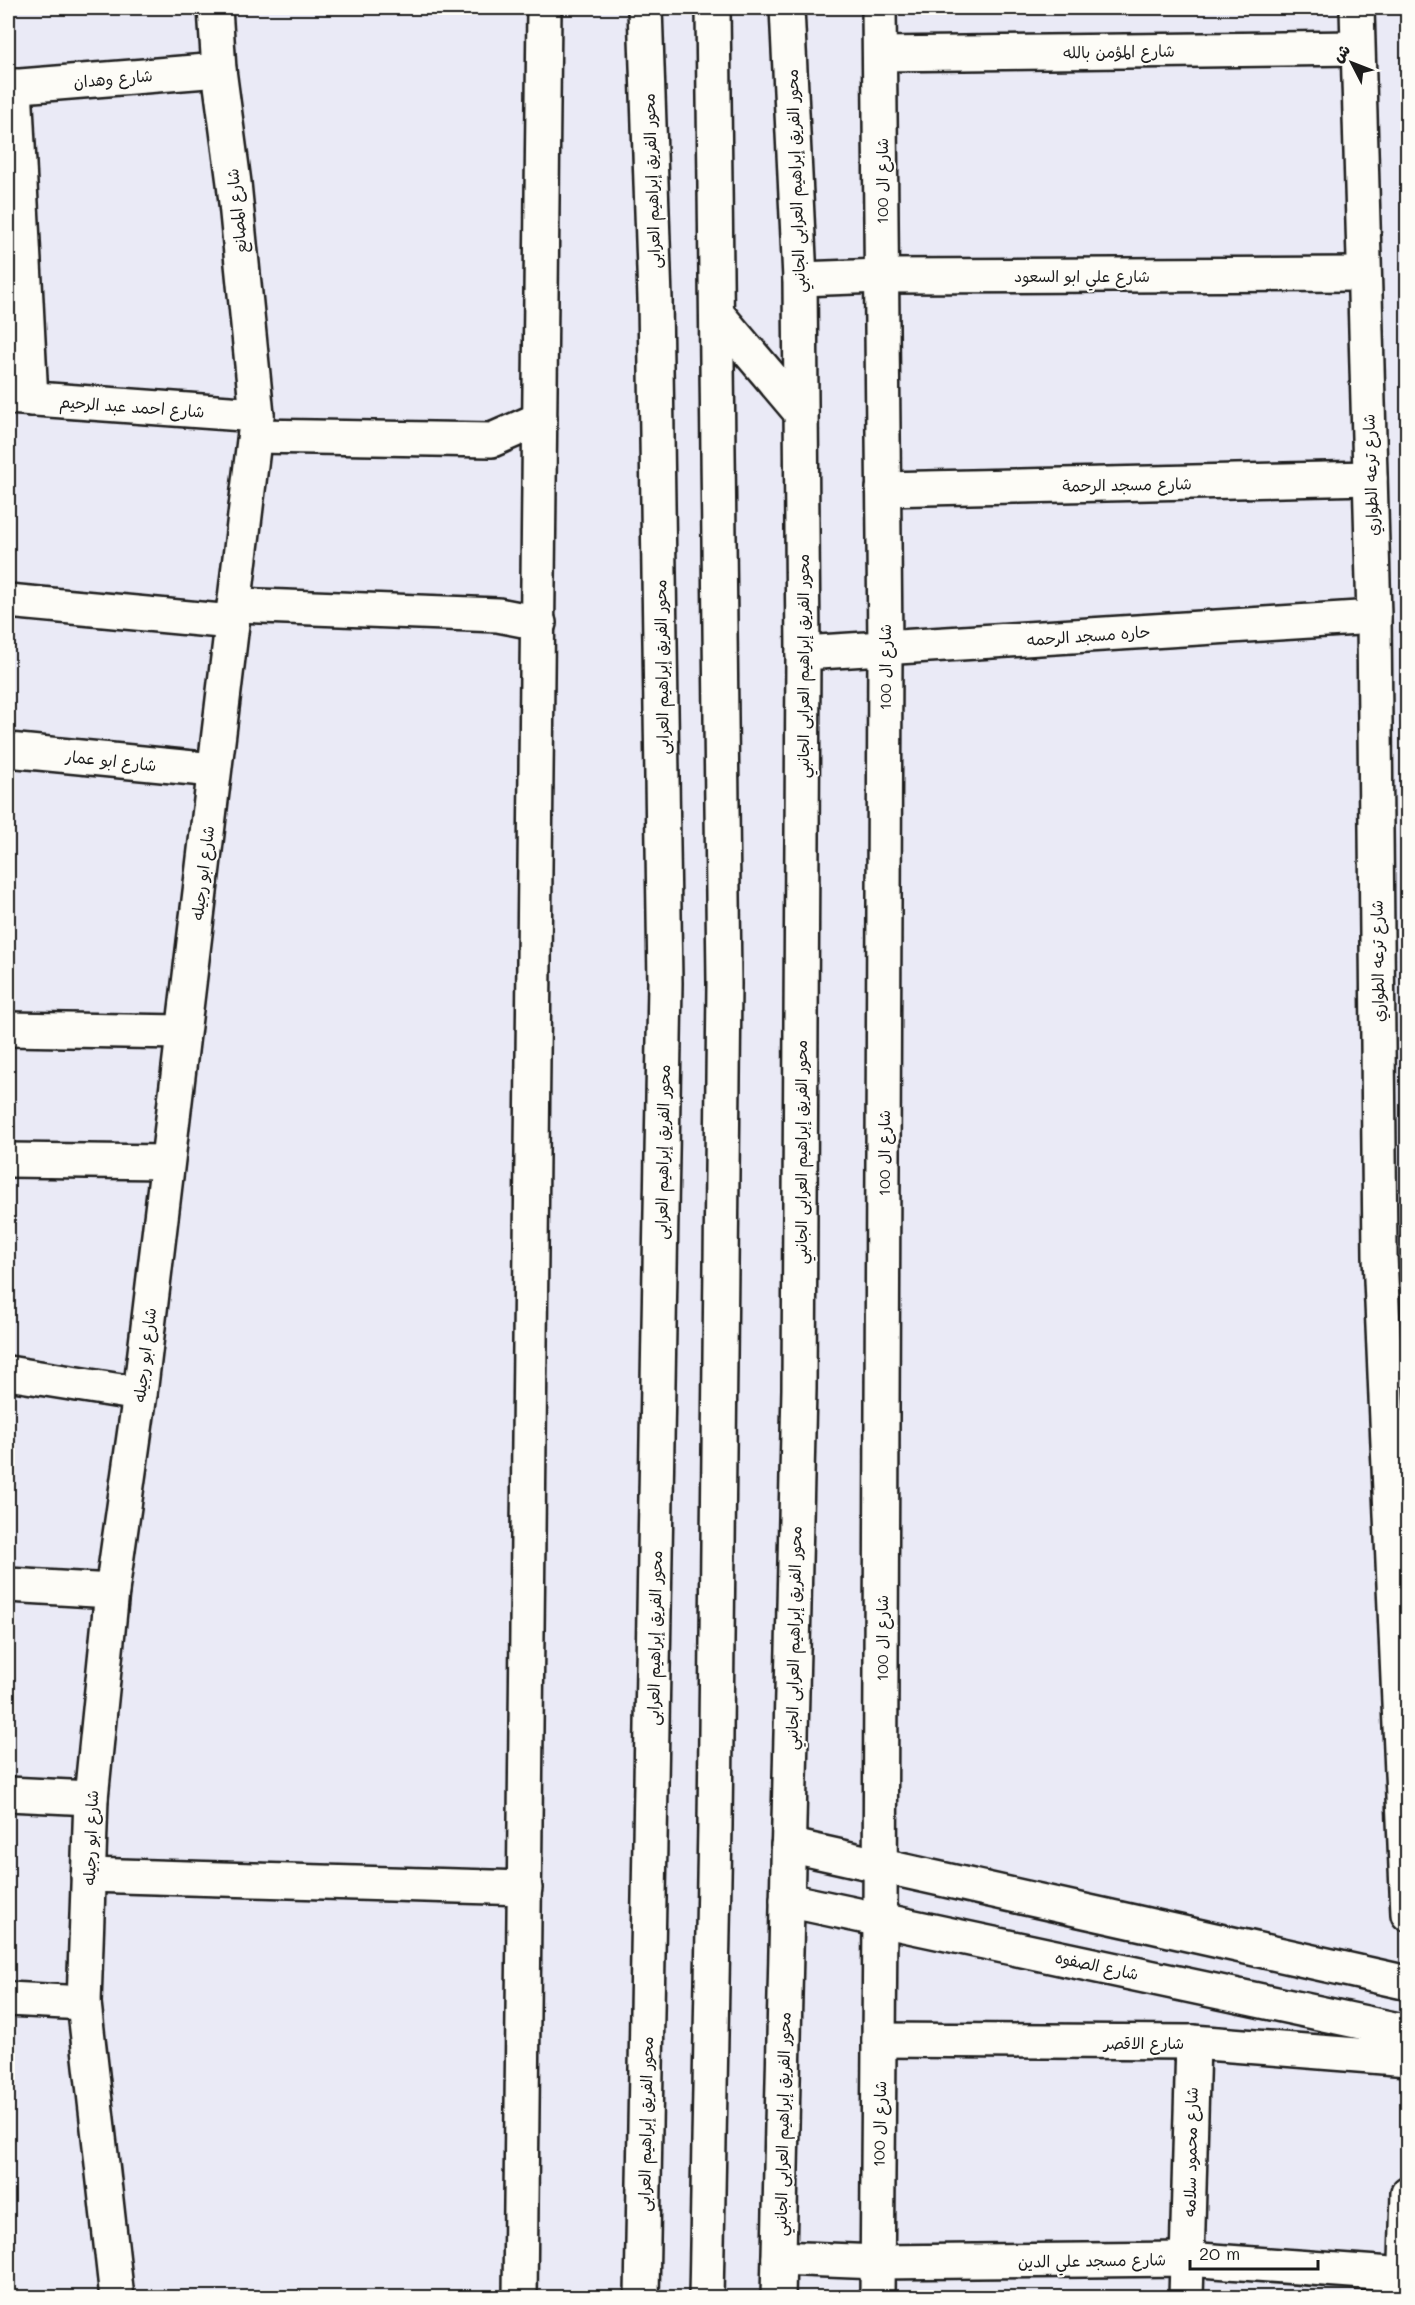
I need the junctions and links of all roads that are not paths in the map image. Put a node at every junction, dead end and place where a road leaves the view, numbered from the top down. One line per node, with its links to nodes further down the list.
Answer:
1 (215, 8): 10 (street, شارع المصانع)
2 (544, 8): 18 (street)
3 (645, 8): 61 (street, محور الفريق إبراهيم العرابى)
4 (713, 8): 15 (street)
5 (787, 8): 14 (street, محور الفريق إبراهيم العرابى الجانبي)
6 (879, 8): 9 (street, شارع ال 100)
7 (1357, 8): 8 (street, شارع ترعه الطواري)
8 (1357, 48): 9 (street, شارع المؤمن بالله); 12 (street, شارع ترعه الطواري)
9 (880, 54): 13 (street, شارع ال 100)
10 (219, 70): 11 (street, شارع وهدان); 19 (street, شارع المصانع)
11 (11, 86): 16 (street)
12 (1363, 274): 13 (street, شارع علي ابو السعود); 20 (street, شارع ترعه الطواري)
13 (881, 276): 14 (street, شارع علي ابو السعود); 21 (street, شارع ال 100)
14 (800, 279): 17 (street, محور الفريق إبراهيم العرابى الجانبي)
15 (717, 315): 17 (street); 62 (street)
16 (19, 398): 19 (street, شارع احمد عبد الرحيم)
17 (801, 412): 27 (street, محور الفريق إبراهيم العرابى الجانبي)
18 (540, 419): 19 (street, شارع احمد عبد الرحيم); 25 (street)
19 (256, 426): 23 (street, شارع ابو رجيله)
20 (1370, 478): 21 (street, شارع مسجد الرحمة); 24 (street, شارع ترعه الطواري)
21 (883, 489): 26 (street, شارع ال 100)
22 (8, 601): 23 (street)
23 (233, 614): 25 (street); 29 (street, شارع ابو رجيله)
24 (1374, 617): 26 (street, حاره مسجد الرحمه); 45 (street, شارع ترعه الطواري)
25 (539, 623): 43 (street)
26 (885, 648): 27 (street, حاره مسجد الرحمه); 41 (street, شارع ال 100)
27 (803, 653): 40 (street, محور الفريق إبراهيم العرابى الجانبي)
28 (8, 750): 29 (street, شارع ابو عمار)
29 (214, 770): 31 (street, شارع ابو رجيله)
30 (8, 1029): 31 (street)
31 (182, 1032): 33 (street, شارع ابو رجيله)
32 (8, 1160): 33 (street)
33 (167, 1162): 35 (street, شارع ابو رجيله)
34 (8, 1373): 35 (street)
35 (140, 1394): 37 (street, شارع ابو رجيله)
36 (8, 1585): 37 (street)
37 (112, 1591): 39 (street, شارع ابو رجيله)
38 (8, 1794): 39 (street)
39 (91, 1798): 42 (street, شارع ابو رجيله)
40 (788, 1845): 41 (street); 44 (street, محور الفريق إبراهيم العرابى الجانبي)
41 (880, 1865): 46 (street, شارع ال 100); 47 (street)
42 (88, 1875): 43 (street); 49 (street, شارع ابو رجيله)
43 (525, 1888): 60 (street)
44 (787, 1899): 46 (street, شارع الصفوه); 55 (street, محور الفريق إبراهيم العرابى الجانبي)
45 (1407, 1914)
46 (880, 1918): 50 (street, شارع الصفوه); 51 (street, شارع ال 100)
47 (1407, 1983)
48 (8, 1999): 49 (street)
49 (84, 2002): 59 (street, شارع ابو رجيله)
50 (1407, 2032)
51 (879, 2040): 52 (street, شارع الاقصر); 57 (street, شارع ال 100)
52 (1193, 2042): 53 (street, شارع الاقصر); 56 (street, شارع محمود سلامه)
53 (1407, 2059)
54 (1407, 2193): 58 (street)
55 (779, 2258): 57 (street, شارع مسجد علي الدين); 63 (street, محور الفريق إبراهيم العرابى الجانبي)
56 (1187, 2259): 57 (street, شارع مسجد علي الدين); 58 (street, شارع مسجد علي الدين); 65 (street, شارع محمود سلامه)
57 (877, 2262): 64 (street, شارع ال 100)
58 (1405, 2286)
59 (117, 2298)
60 (520, 2298)
61 (642, 2298)
62 (706, 2298)
63 (778, 2298)
64 (877, 2298)
65 (1186, 2298)

